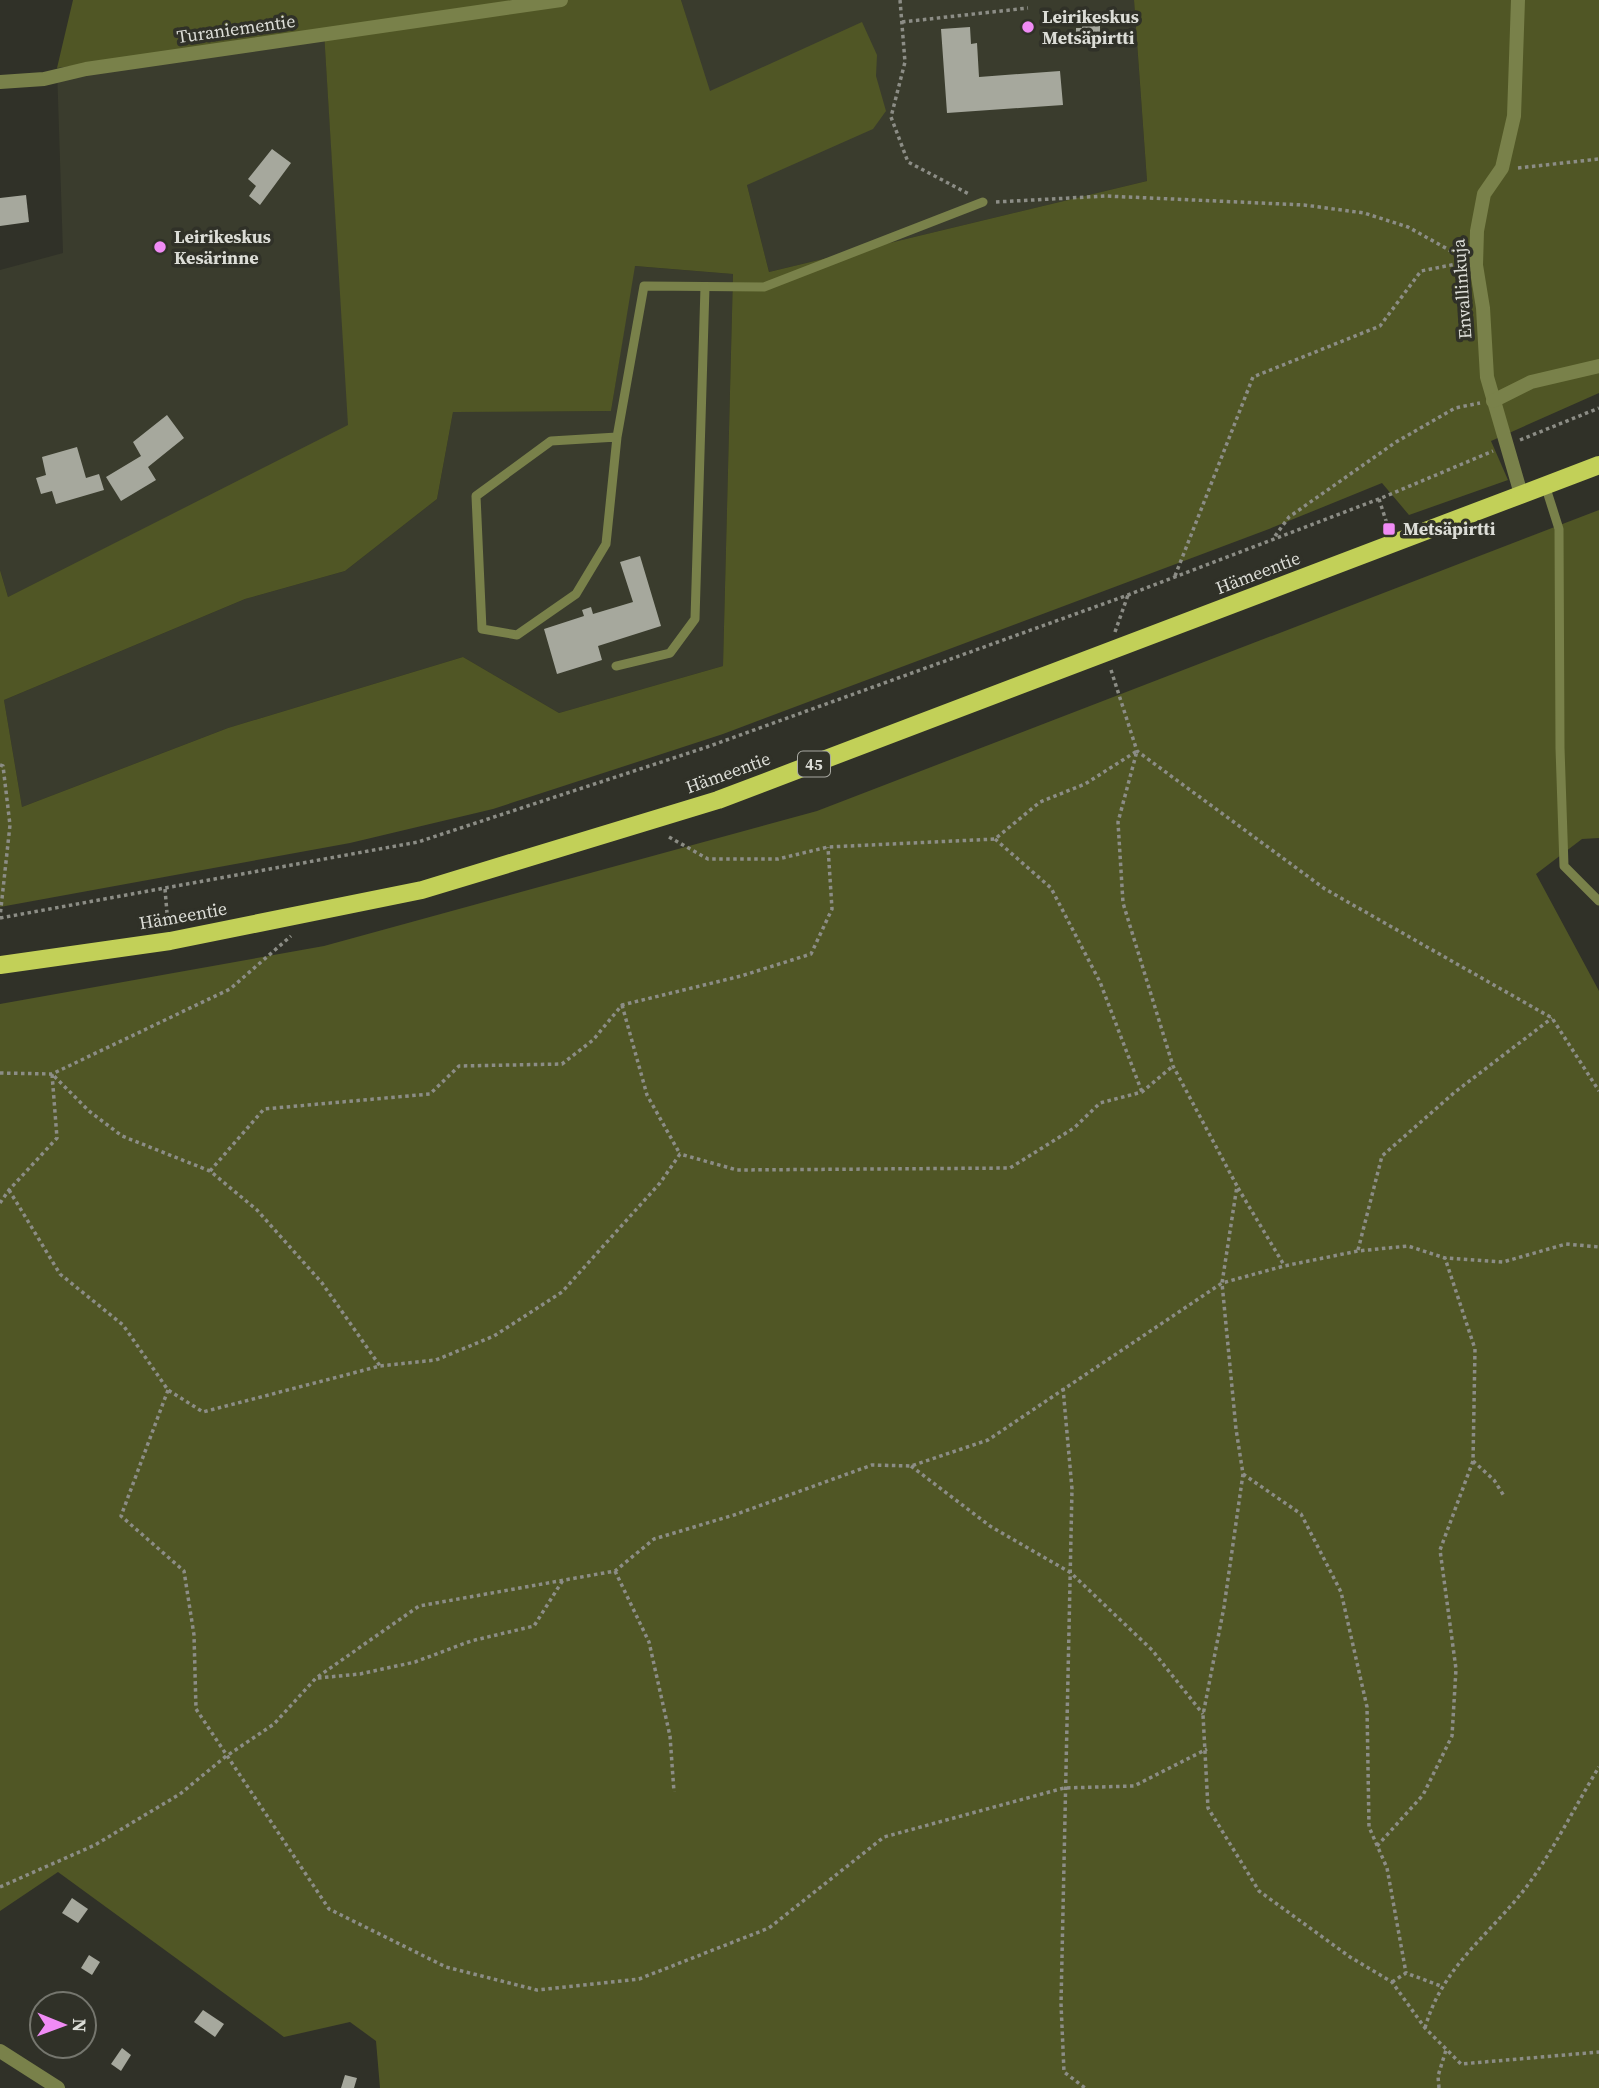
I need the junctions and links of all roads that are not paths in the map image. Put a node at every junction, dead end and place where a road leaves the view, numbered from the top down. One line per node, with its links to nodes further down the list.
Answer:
1 (561, 0): 3 (street, Turaniementie)
2 (1518, 0): 7 (street, Envallinkuja)
3 (0, 82)
4 (983, 202): 5 (lane)
5 (705, 287): 8 (lane); 12 (lane)
6 (1599, 366): 7 (street)
7 (1493, 401): 11 (street, Envallinkuja)
8 (617, 437): 8 (lane)
9 (1599, 465): 10 (main road, Hämeentie / 45)
10 (1545, 485): 11 (main road, Hämeentie / 45); 13 (lane)
11 (1521, 494): 14 (main road, Hämeentie / 45)
12 (617, 666)
13 (1599, 901)
14 (0, 965)
15 (0, 2052): 16 (street)
16 (58, 2088)

